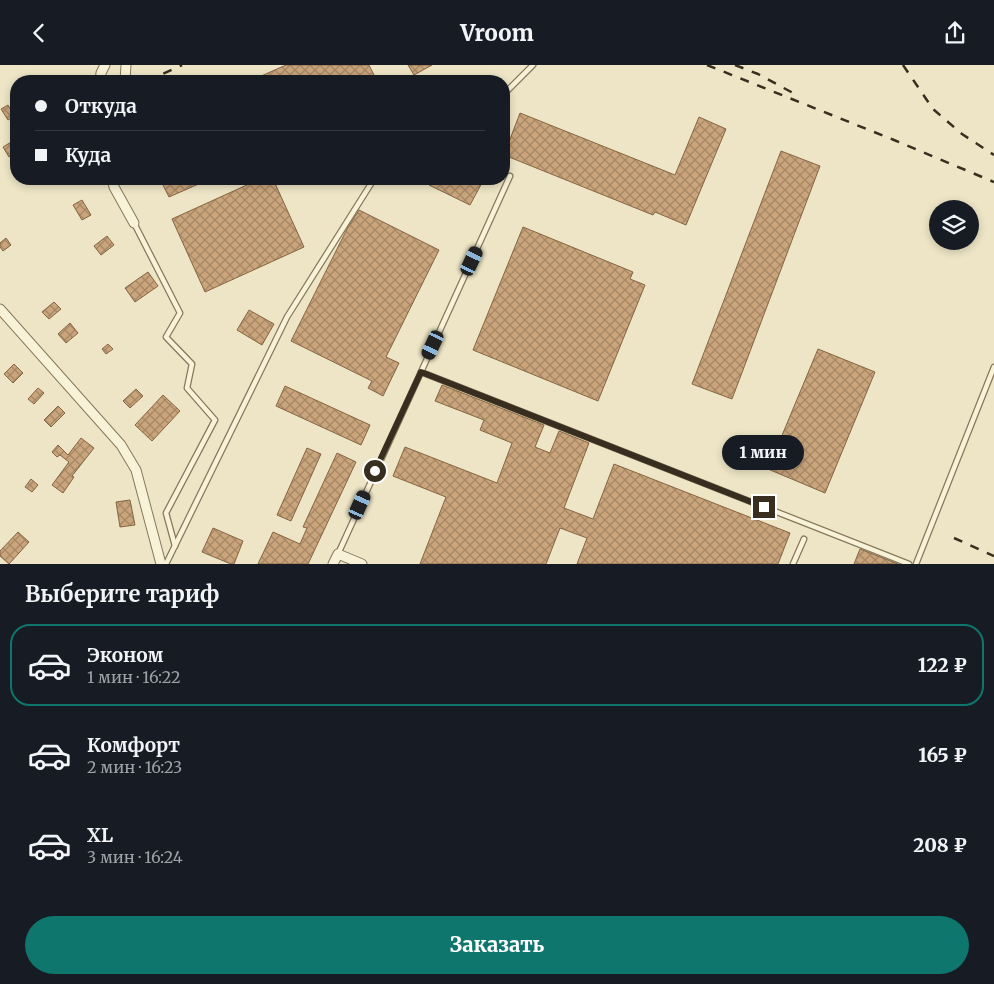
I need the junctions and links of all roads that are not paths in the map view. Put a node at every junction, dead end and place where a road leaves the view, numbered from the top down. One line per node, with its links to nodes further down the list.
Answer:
1 (533, 65): 2 (lane)
2 (510, 88)
3 (114, 185): 6 (street)
4 (370, 185): 11 (lane)
5 (506, 185): 9 (lane)
6 (134, 223): 11 (lane)
7 (0, 309): 13 (street)
8 (994, 367): 19 (lane)
9 (421, 372): 12 (lane); 18 (lane)
10 (804, 539): 17 (lane)
11 (175, 546): 14 (lane)
12 (338, 554): 15 (street); 16 (street)
13 (161, 564)
14 (166, 564)
15 (333, 564)
16 (362, 564)
17 (793, 564)
18 (909, 564)
19 (916, 564)

